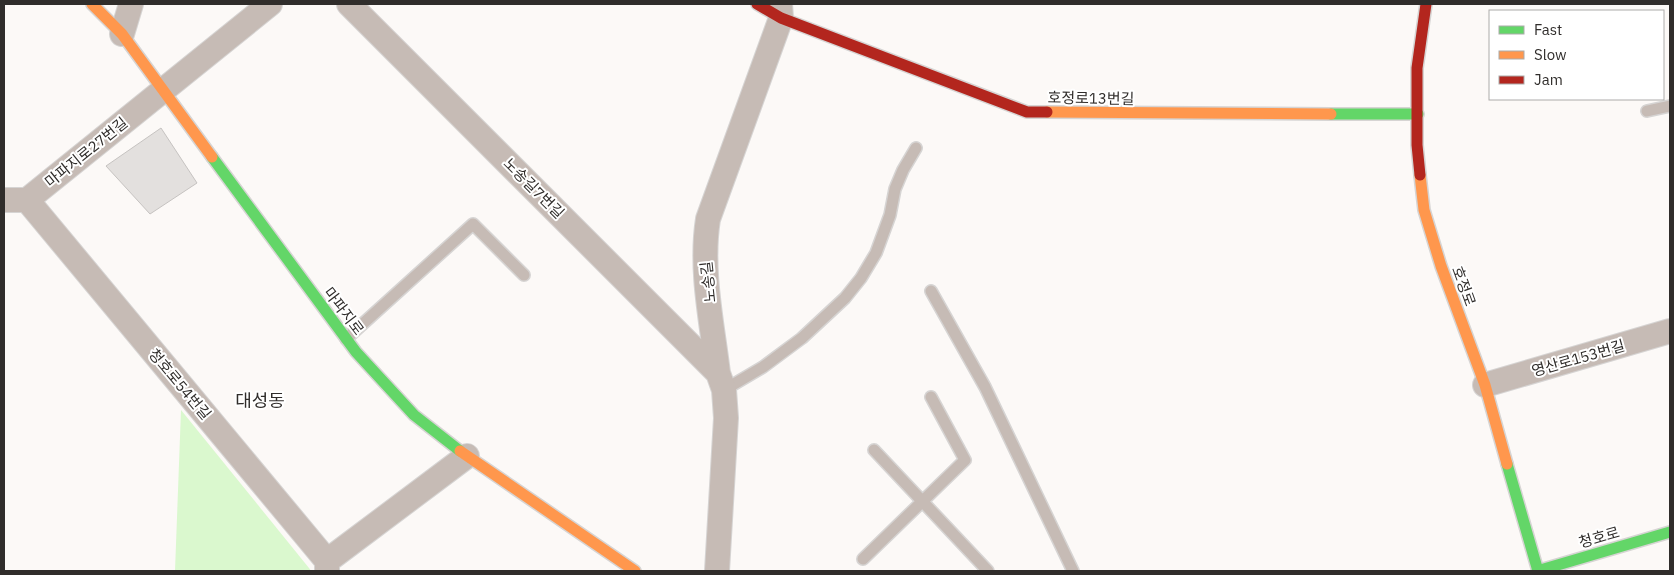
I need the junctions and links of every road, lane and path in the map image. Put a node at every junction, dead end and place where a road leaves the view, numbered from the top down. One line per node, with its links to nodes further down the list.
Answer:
1 (92, 4): 8 (street, 마파지로)
2 (131, 4): 8 (street)
3 (270, 4): 9 (street)
4 (349, 4): 19 (street, 노송길7번길)
5 (757, 4): 7 (street, 호정로13번길)
6 (1426, 4): 12 (street, 호정로)
7 (781, 11): 12 (street, 호정로13번길); 19 (street, 노송길)
8 (122, 34): 9 (street, 마파지로)
9 (163, 90): 14 (street, 마파지로27번길); 18 (street, 마파지로)
10 (1670, 106): 11 (lane)
11 (1647, 111)
12 (1418, 114): 20 (street, 호정로)
13 (916, 148): 19 (lane)
14 (15, 200): 28 (street, 청호로54번길)
15 (524, 276): 18 (lane)
16 (931, 291): 32 (lane)
17 (1670, 331): 20 (street, 영산로153번길)
18 (346, 339): 23 (street, 마파지로)
19 (721, 381): 30 (street, 노송길)
20 (1485, 385): 33 (street, 호정로)
21 (931, 397): 24 (lane)
22 (874, 450): 24 (lane)
23 (467, 456): 28 (street); 29 (street, 마파지로)
24 (922, 501): 26 (lane); 31 (lane)
25 (1670, 532): 27 (street, 청호로)
26 (862, 559)
27 (1578, 565): 33 (street, 청호로)
28 (327, 566)
29 (635, 571)
30 (717, 571)
31 (988, 571)
32 (1073, 571)
33 (1538, 571)

